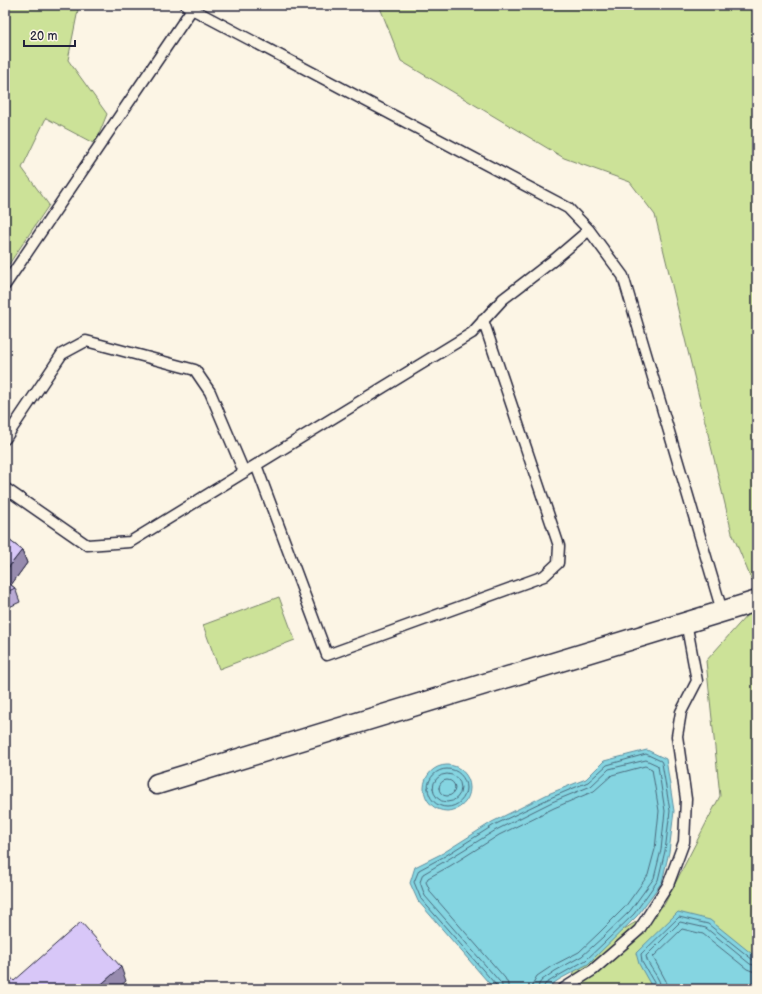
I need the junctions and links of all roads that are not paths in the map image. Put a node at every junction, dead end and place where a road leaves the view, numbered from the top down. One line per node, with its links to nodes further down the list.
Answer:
1 (189, 7): 2 (lane); 3 (lane)
2 (589, 230): 4 (lane); 10 (lane)
3 (5, 285)
4 (483, 320): 6 (lane); 6 (lane)
5 (5, 439): 7 (lane)
6 (256, 465): 7 (lane)
7 (244, 472): 8 (lane)
8 (5, 488)
9 (757, 601): 10 (street)
10 (722, 611): 11 (street)
11 (686, 622): 12 (street); 13 (lane)
12 (157, 784)
13 (563, 989)

